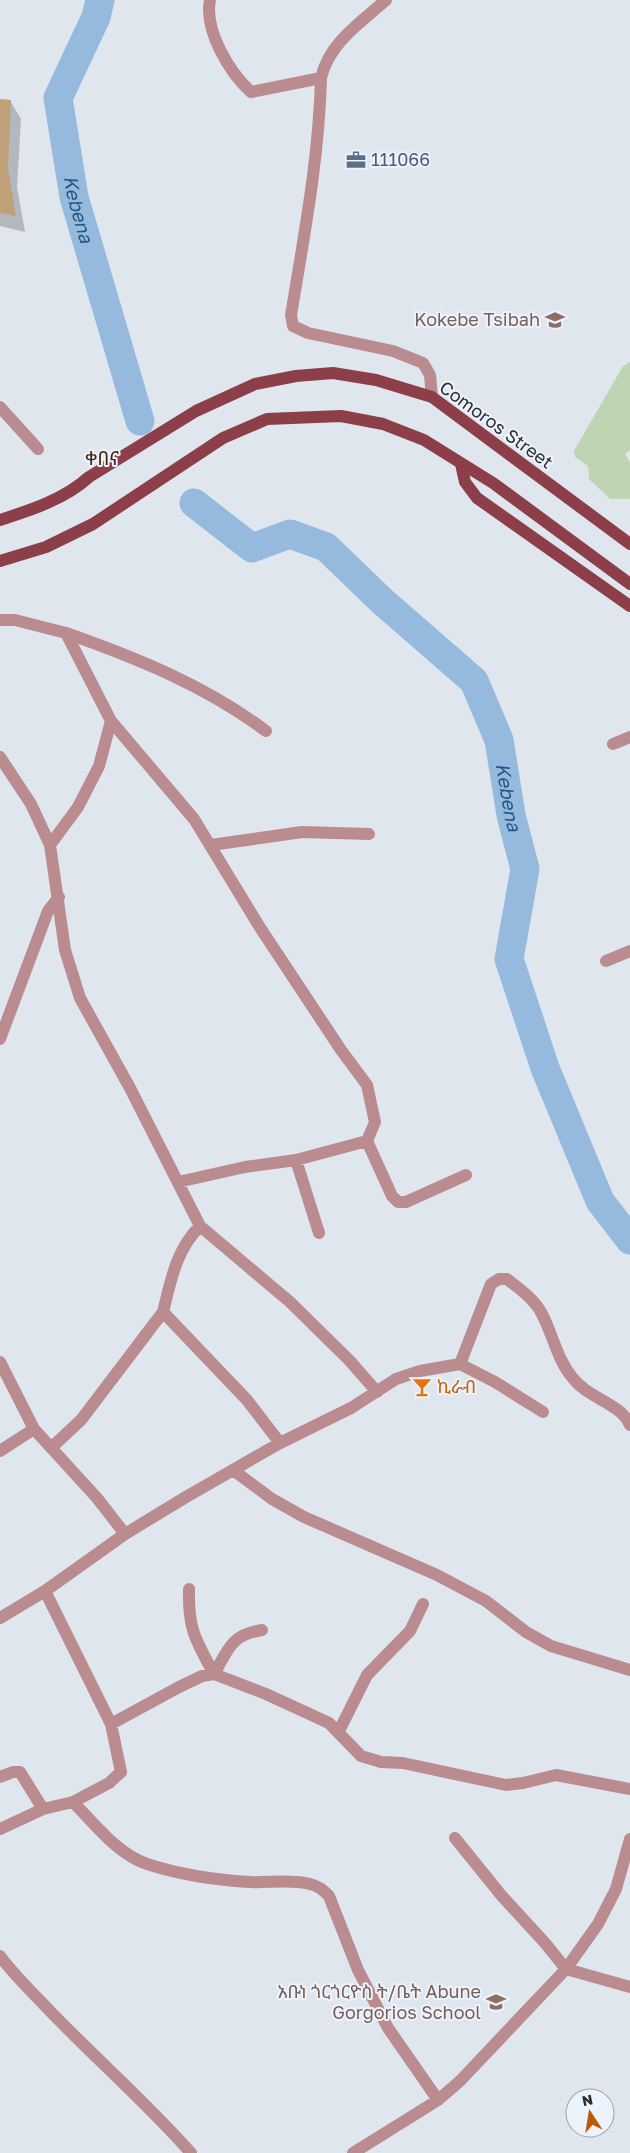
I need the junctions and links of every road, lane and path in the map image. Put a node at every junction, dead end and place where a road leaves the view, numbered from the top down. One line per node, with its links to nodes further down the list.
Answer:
1 (210, 0): 3 (street)
2 (386, 0): 3 (street)
3 (321, 78): 4 (street)
4 (432, 397): 8 (main road, Comoros Street); 9 (main road, Comoros Street)
5 (0, 407): 6 (street)
6 (38, 449)
7 (461, 464): 10 (main road); 11 (main road); 12 (main road)
8 (0, 520)
9 (630, 544)
10 (0, 561)
11 (630, 584)
12 (630, 606)
13 (0, 620): 14 (street)
14 (66, 634): 15 (street); 16 (street)
15 (112, 721): 21 (street); 22 (street)
16 (266, 731)
17 (630, 737): 18 (street)
18 (613, 744)
19 (0, 757): 22 (street)
20 (369, 834): 21 (street)
21 (211, 844): 27 (street)
22 (50, 846): 23 (street)
23 (59, 897): 26 (street); 30 (street)
24 (630, 951): 25 (street)
25 (606, 961)
26 (0, 1039)
27 (366, 1140): 28 (street); 29 (street)
28 (296, 1160): 30 (street); 32 (street)
29 (466, 1175)
30 (178, 1182): 31 (street)
31 (200, 1226): 33 (street); 36 (street)
32 (319, 1233)
33 (163, 1312): 40 (street); 41 (street)
34 (0, 1362): 39 (street)
35 (460, 1364): 36 (street); 37 (street); 38 (street)
36 (377, 1392): 40 (street)
37 (543, 1412)
38 (630, 1425)
39 (34, 1429): 41 (street); 42 (street)
40 (280, 1442): 43 (street)
41 (51, 1448): 44 (street)
42 (0, 1451)
43 (233, 1470): 44 (street); 50 (street)
44 (126, 1534): 46 (street)
45 (189, 1588): 51 (street)
46 (45, 1591): 48 (street); 52 (street)
47 (423, 1604): 53 (street)
48 (3, 1612)
49 (262, 1630): 51 (street)
50 (630, 1670)
51 (214, 1674): 52 (street); 53 (street)
52 (111, 1724): 56 (street)
53 (339, 1731): 55 (street)
54 (0, 1777): 57 (street)
55 (630, 1789)
56 (73, 1802): 57 (street); 64 (street)
57 (43, 1809): 58 (street)
58 (0, 1829)
59 (455, 1838): 62 (street)
60 (630, 1839): 62 (street)
61 (0, 1956): 65 (street)
62 (566, 1969): 63 (street); 64 (street)
63 (630, 1987)
64 (438, 2100): 66 (street)
65 (191, 2153)
66 (353, 2153)

